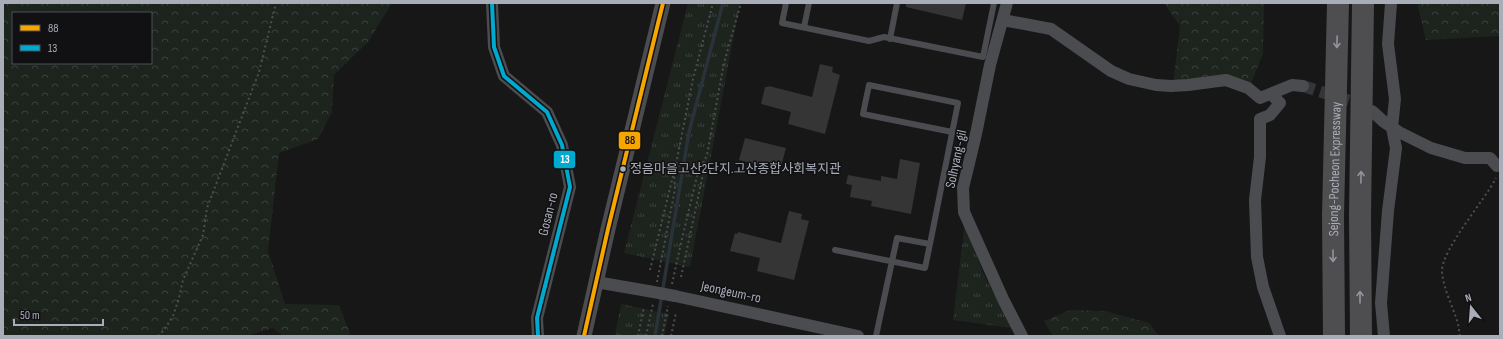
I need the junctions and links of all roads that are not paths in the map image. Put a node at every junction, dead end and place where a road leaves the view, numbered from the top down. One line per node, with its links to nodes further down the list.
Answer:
1 (492, 3): 24 (street, Gosan-ro)
2 (663, 3): 23 (street)
3 (786, 3): 12 (lane)
4 (809, 3): 12 (lane)
5 (897, 3): 13 (lane)
6 (994, 3): 13 (lane)
7 (1007, 3): 11 (street, Solhyang-gil)
8 (1338, 3): 30 (highway, Sejong-Pocheon Expressway, one-way to 30)
9 (1363, 3): 31 (highway, Sejong-Pocheon Expressway, one-way to 9)
10 (1391, 3): 17 (street)
11 (1003, 20): 15 (street); 28 (street, Solhyang-gil)
12 (804, 27): 13 (lane)
13 (890, 39)
14 (1303, 86): 15 (street)
15 (1271, 94): 29 (street)
16 (1372, 111): 17 (street)
17 (1392, 128): 19 (street); 32 (street)
18 (952, 132): 18 (lane); 20 (lane)
19 (1497, 166)
20 (930, 244): 22 (lane); 22 (lane)
21 (835, 250): 22 (lane)
22 (892, 261): 27 (lane)
23 (596, 282): 25 (street); 26 (street, Jeongeum-ro, bridge)
24 (538, 336)
25 (584, 336)
26 (858, 336)
27 (876, 336)
28 (1022, 336)
29 (1280, 336)
30 (1334, 336)
31 (1361, 336)
32 (1384, 336)

